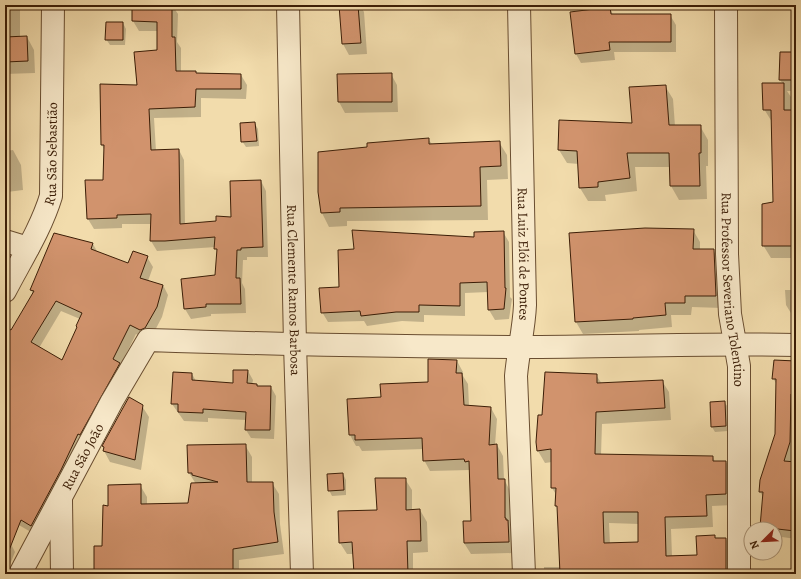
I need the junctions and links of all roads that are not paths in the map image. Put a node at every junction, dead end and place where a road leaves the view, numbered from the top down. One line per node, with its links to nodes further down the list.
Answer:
1 (54, 5): 6 (street, Rua São Sebastião)
2 (288, 5): 8 (street, Rua Clemente Ramos Barbosa)
3 (519, 5): 11 (street, Rua Luiz Elói de Pontes)
4 (726, 5): 9 (street, Rua Professor Severiano Tolentino)
5 (5, 241): 6 (street)
6 (28, 248): 7 (street, Rua São Sebastião)
7 (5, 291)
8 (295, 344): 11 (street); 12 (street, Rua São João); 15 (street, Rua Clemente Ramos Barbosa)
9 (735, 344): 10 (street); 11 (street); 17 (street, Rua Professor Severiano Tolentino)
10 (796, 346)
11 (520, 347): 16 (street, Rua Luiz Elói de Pontes)
12 (61, 498): 13 (street, Rua São João); 14 (street)
13 (20, 574)
14 (62, 574)
15 (302, 574)
16 (524, 574)
17 (739, 574)

